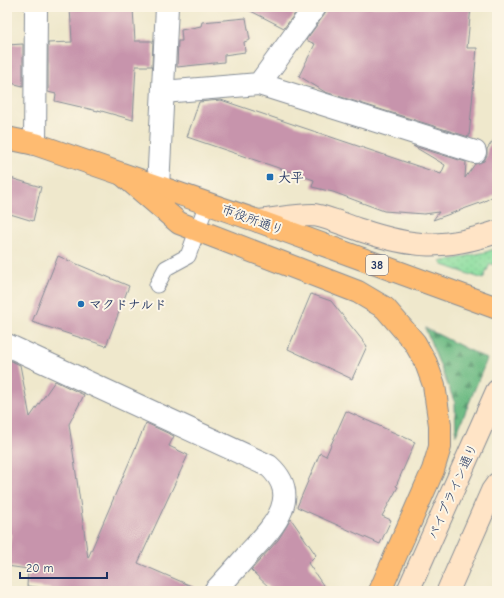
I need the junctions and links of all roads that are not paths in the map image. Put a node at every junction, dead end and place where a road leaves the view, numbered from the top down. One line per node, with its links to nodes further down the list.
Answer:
1 (36, 7): 7 (street)
2 (167, 7): 5 (street)
3 (315, 7): 4 (street)
4 (259, 84): 5 (street); 8 (street)
5 (163, 92): 10 (street)
6 (7, 138): 7 (main road, 市役所通り / 38)
7 (35, 144): 9 (main road, 市役所通り / 38)
8 (475, 152)
9 (123, 176): 10 (main road, 市役所通り / 38); 13 (main road)
10 (158, 187): 11 (main road, 市役所通り / 38)
11 (208, 203): 12 (main road, 市役所通り / 38); 13 (lane)
12 (258, 221): 14 (main road); 16 (main road, 市役所通り / 38)
13 (198, 230): 15 (lane); 21 (main road)
14 (497, 232)
15 (157, 285)
16 (497, 308)
17 (7, 344): 20 (street)
18 (497, 391): 22 (main road, パイプライン通り)
19 (497, 484): 23 (main road)
20 (215, 591)
21 (380, 591)
22 (408, 591)
23 (448, 591)

